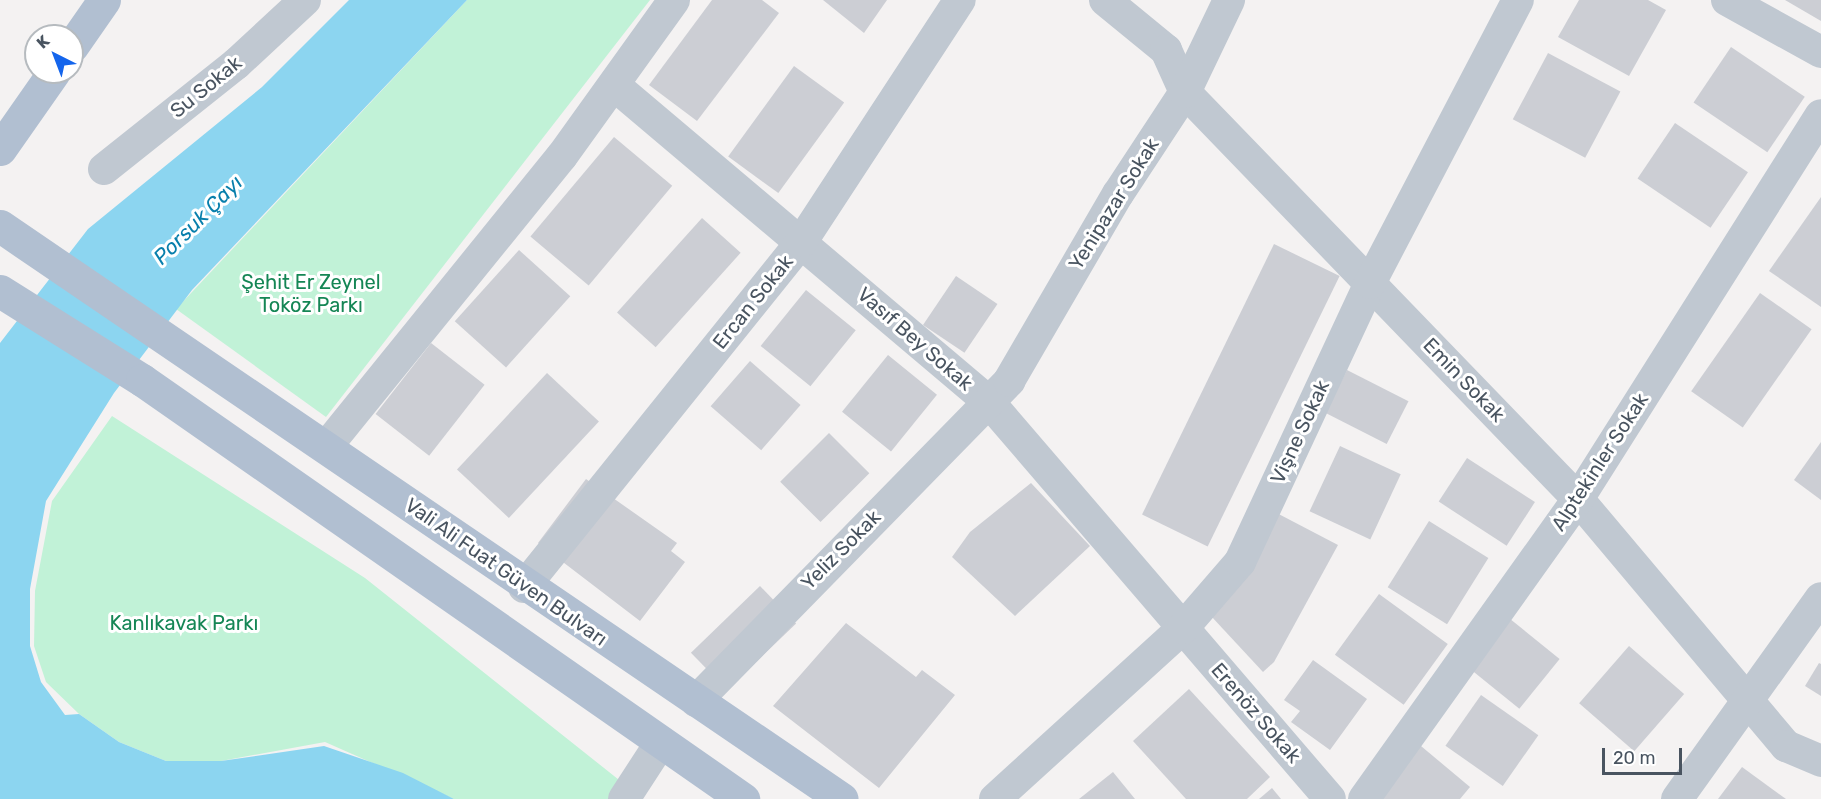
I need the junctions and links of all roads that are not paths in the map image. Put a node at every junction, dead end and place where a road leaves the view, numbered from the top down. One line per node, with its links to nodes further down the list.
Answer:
1 (104, 0): 9 (main road)
2 (304, 0): 16 (street, Su Sokak)
3 (674, 0): 12 (street)
4 (960, 0): 18 (street, Ercan Sokak)
5 (1105, 0): 13 (street, Emin Sokak)
6 (1229, 0): 13 (street, Yenipazar Sokak)
7 (1518, 0): 19 (street, Vişne Sokak)
8 (1727, 0): 10 (street)
9 (84, 29)
10 (1821, 52)
11 (46, 84): 15 (main road)
12 (614, 85): 18 (street, Vasıf Bey Sokak); 22 (street)
13 (1185, 92): 19 (street, Emin Sokak); 21 (street, Yenipazar Sokak)
14 (1821, 115): 23 (street, Alptekinler Sokak)
15 (0, 149)
16 (104, 170)
17 (0, 226): 22 (main road, Vali Ali Fuat Güven Bulvarı)
18 (802, 242): 21 (street, Vasıf Bey Sokak); 24 (street, Ercan Sokak)
19 (1370, 283): 23 (street, Emin Sokak); 26 (street, Vişne Sokak)
20 (4, 293): 29 (main road)
21 (989, 402): 26 (street, Vasıf Bey Sokak); 28 (street, Yeliz Sokak)
22 (327, 446): 24 (main road, Vali Ali Fuat Güven Bulvarı)
23 (1578, 499): 27 (street, Emin Sokak); 36 (street, Alptekinler Sokak)
24 (524, 587): 28 (main road, Vali Ali Fuat Güven Bulvarı)
25 (1821, 598): 27 (street)
26 (1183, 627): 31 (street, Vişne Sokak); 35 (street, Erenöz Sokak)
27 (1751, 699): 30 (street, Emin Sokak); 37 (street)
28 (696, 701): 34 (main road, Vali Ali Fuat Güven Bulvarı)
29 (661, 742): 32 (street); 33 (main road)
30 (1821, 761)
31 (1006, 795)
32 (624, 799)
33 (742, 799)
34 (842, 799)
35 (1330, 799)
36 (1364, 799)
37 (1677, 799)

